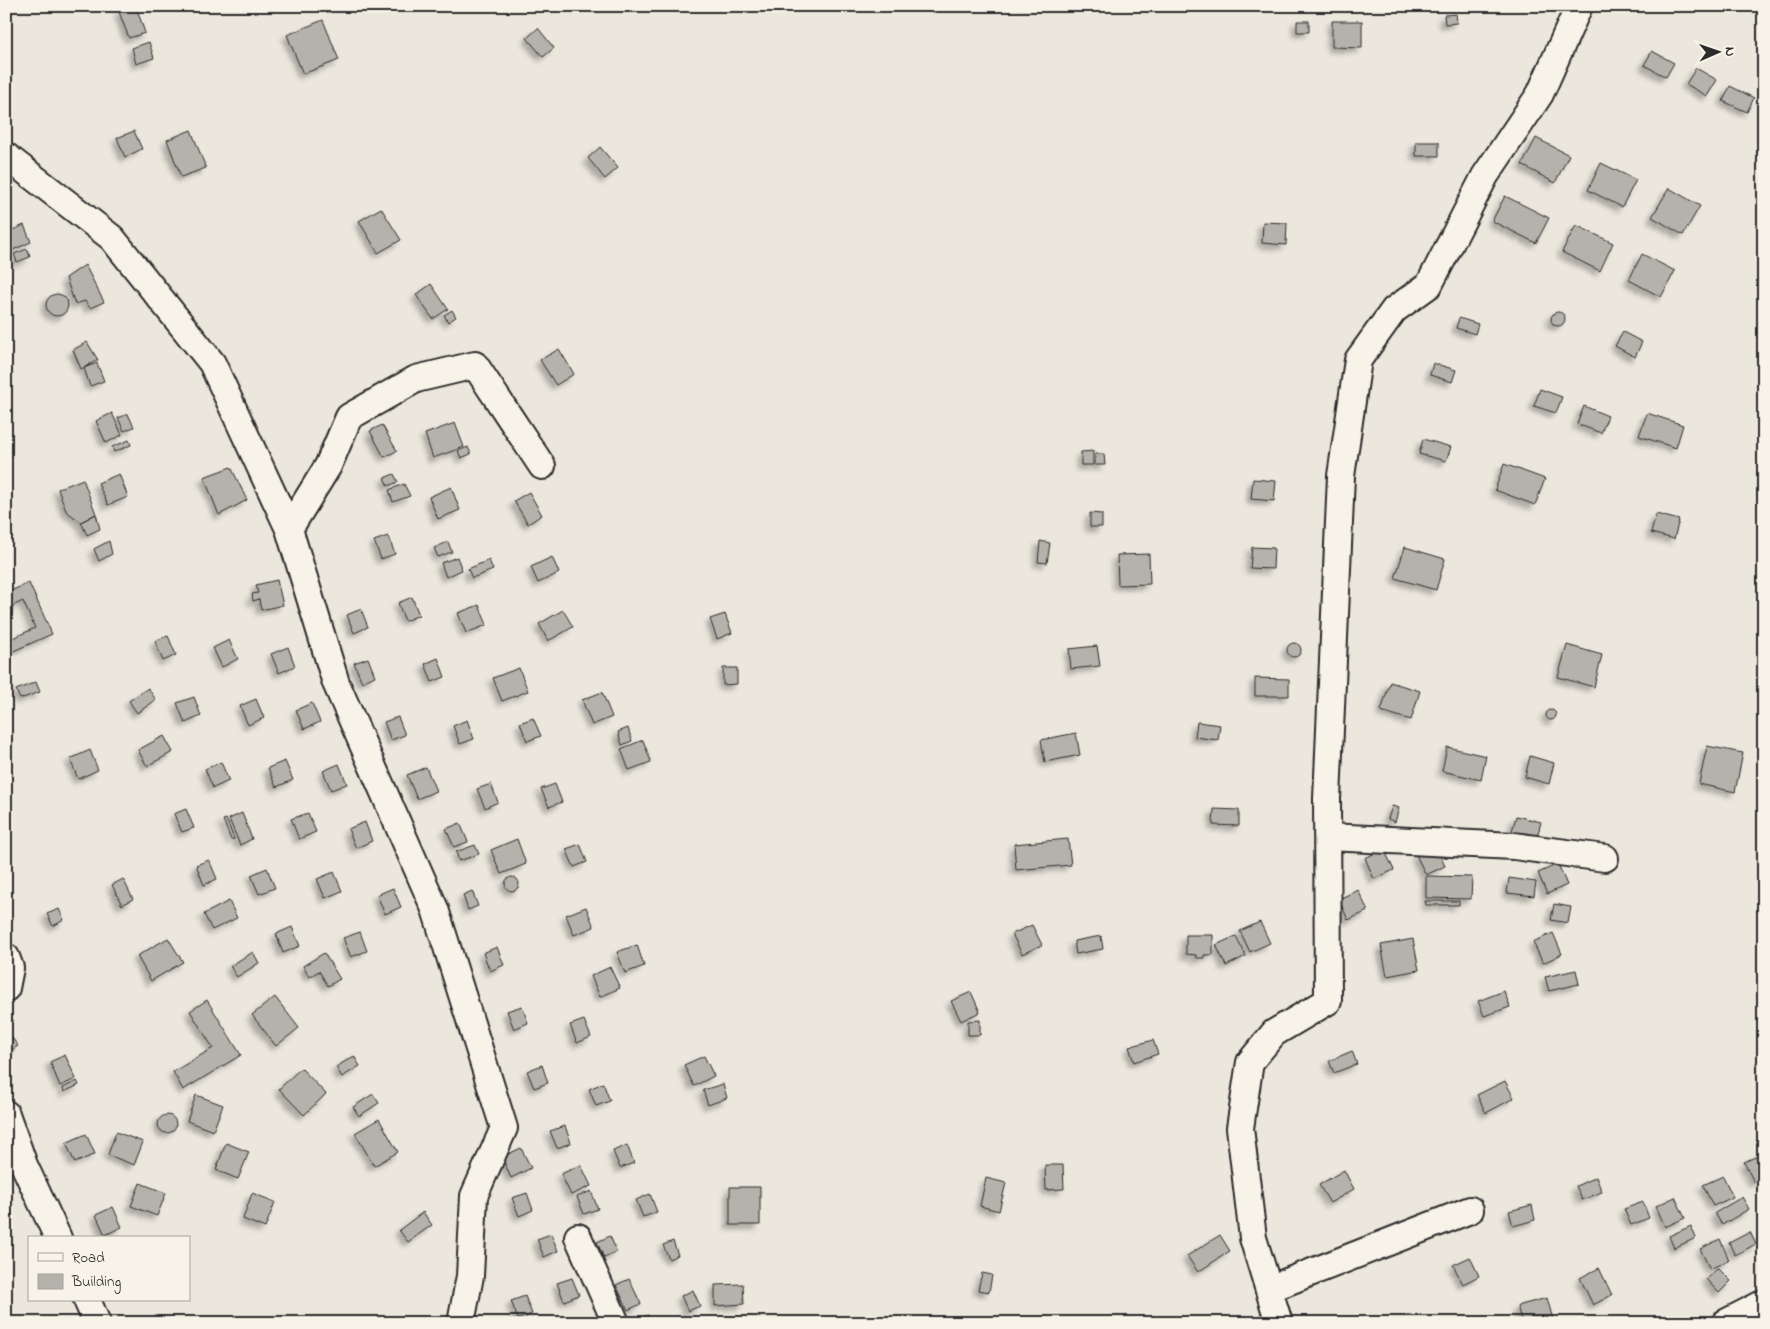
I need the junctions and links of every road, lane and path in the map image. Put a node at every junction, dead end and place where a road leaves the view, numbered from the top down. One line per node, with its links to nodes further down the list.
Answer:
1 (1579, 6): 5 (street)
2 (6, 156): 4 (street)
3 (542, 466): 4 (street)
4 (289, 529): 17 (street)
5 (1328, 837): 6 (street); 13 (street)
6 (1605, 858)
7 (6, 957): 8 (street)
8 (6, 988)
9 (6, 1114): 11 (street)
10 (1470, 1210): 13 (street)
11 (57, 1236)
12 (578, 1237): 18 (street)
13 (1269, 1289): 19 (street)
14 (88, 1302): 16 (street)
15 (1764, 1303): 20 (street)
16 (97, 1323)
17 (460, 1323)
18 (616, 1323)
19 (1279, 1323)
20 (1724, 1323)

